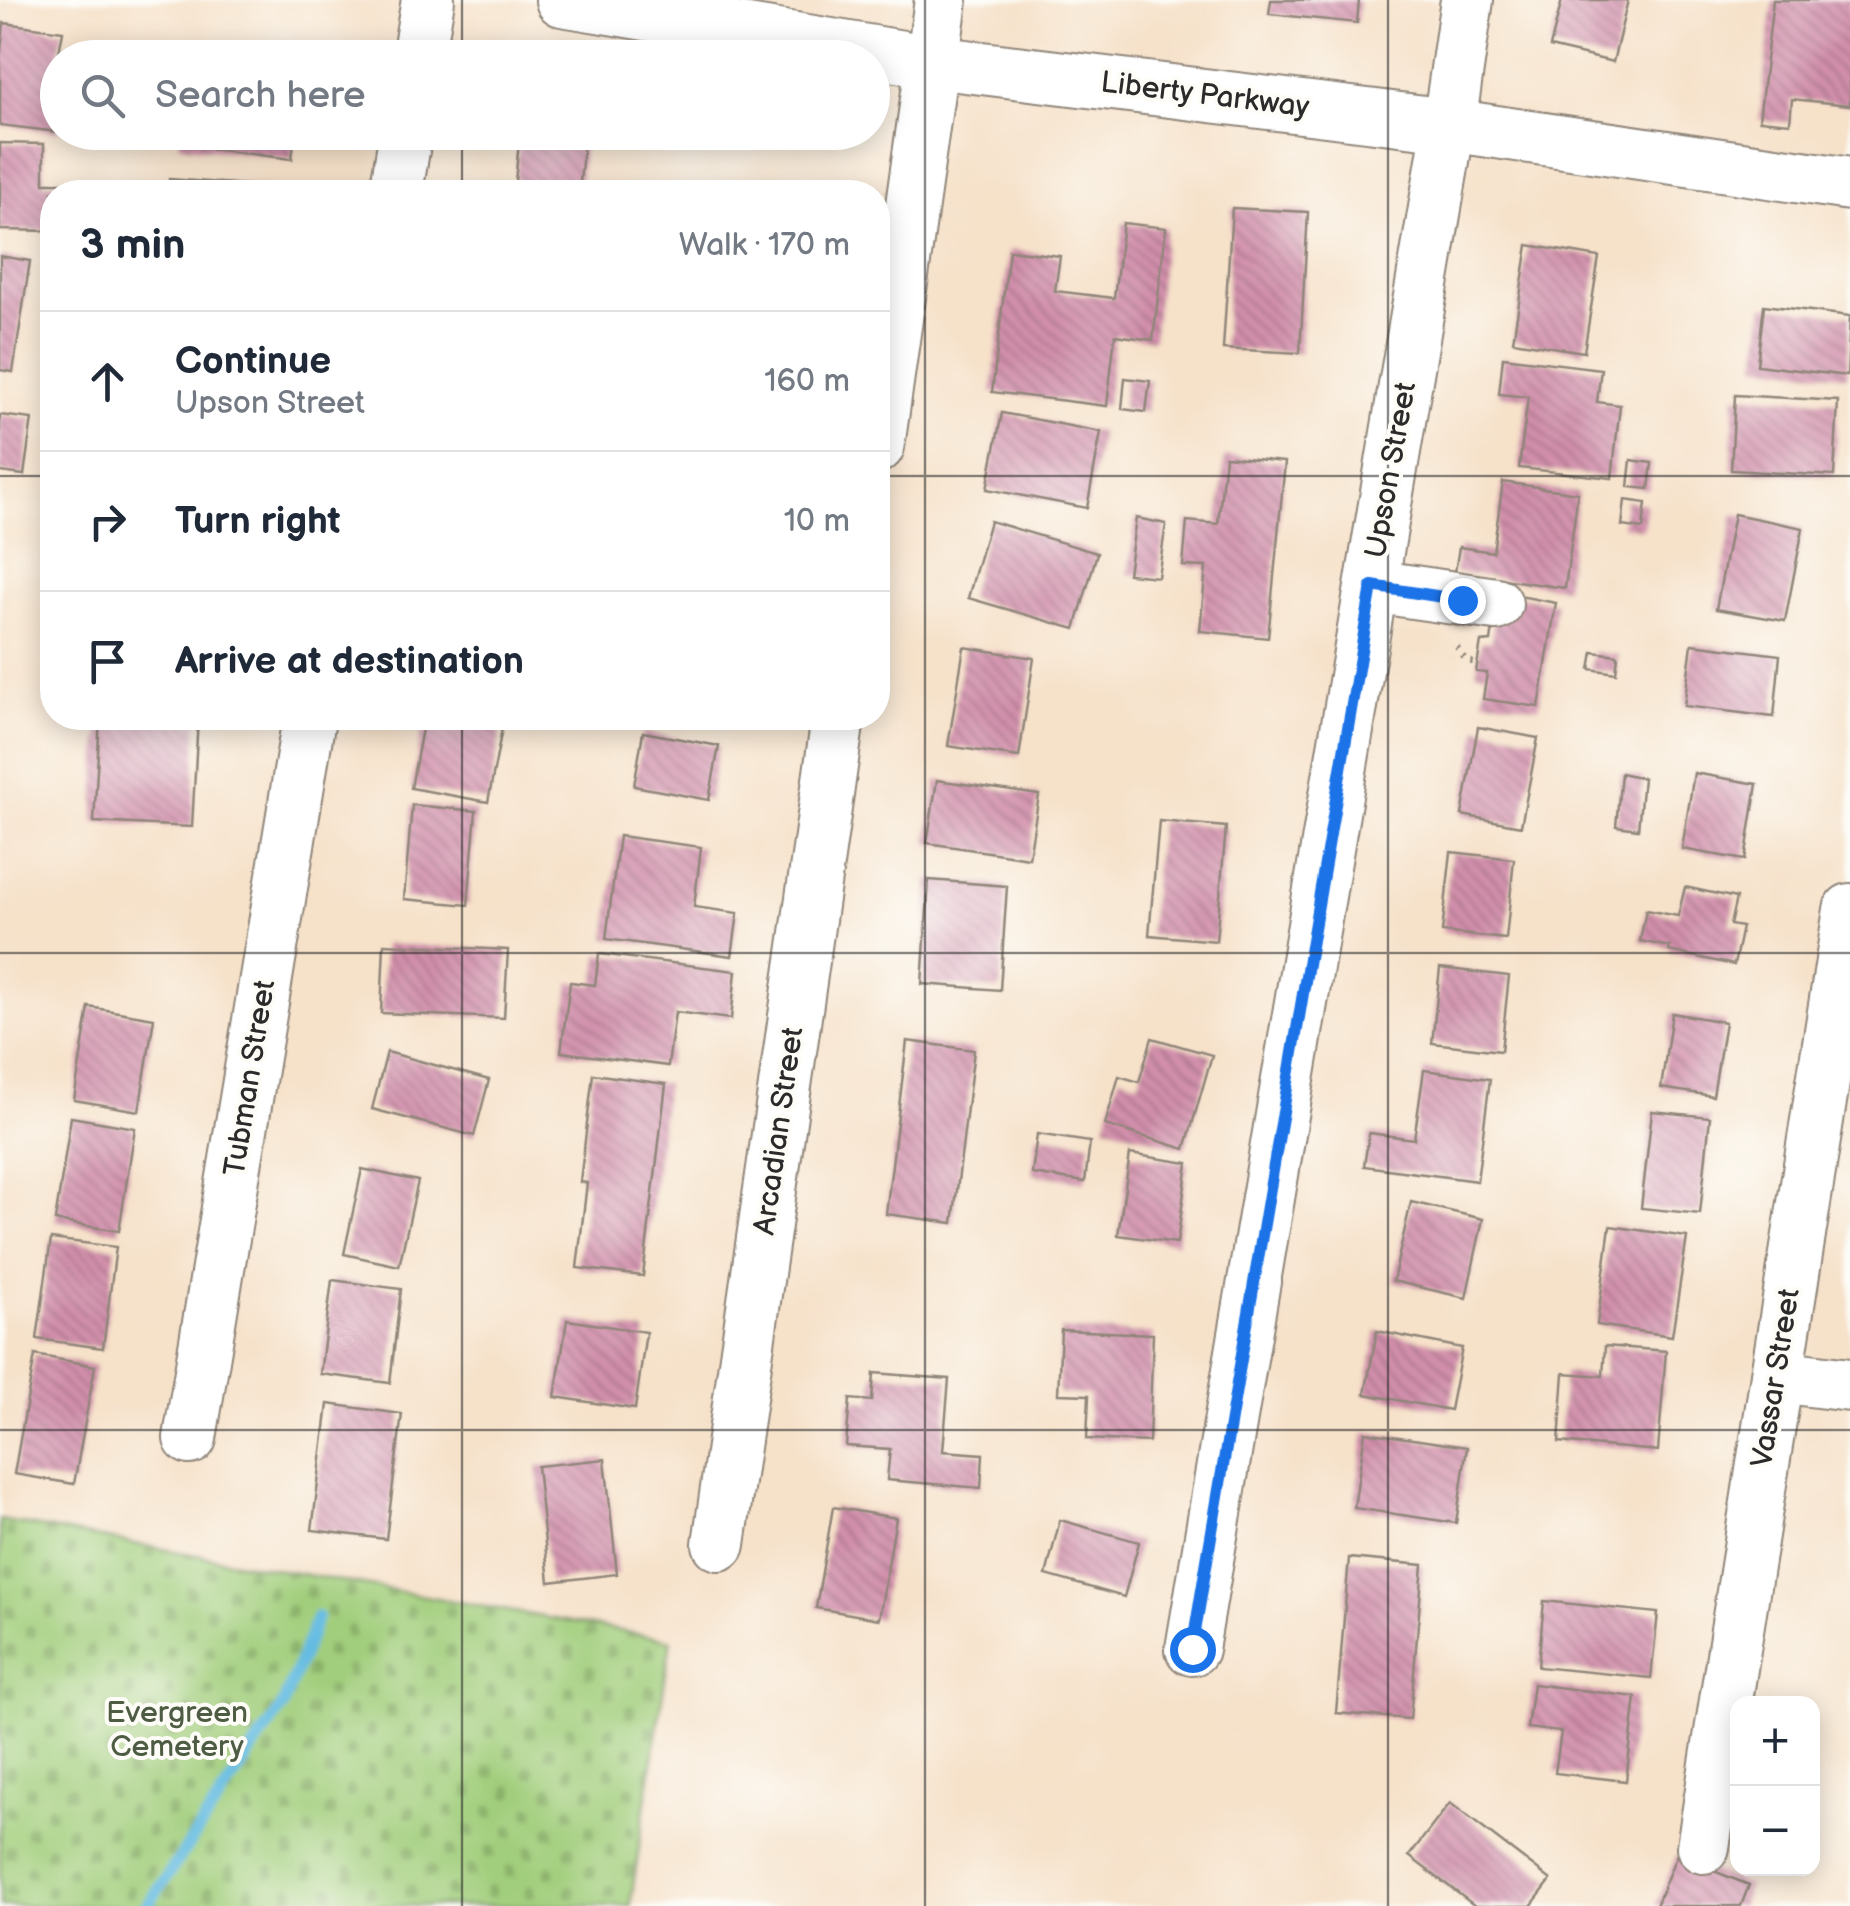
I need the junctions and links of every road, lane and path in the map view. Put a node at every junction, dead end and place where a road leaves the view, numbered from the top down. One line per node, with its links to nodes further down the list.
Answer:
1 (428, 0): 5 (street)
2 (562, 0): 6 (street, Liberty Parkway)
3 (942, 0): 8 (street)
4 (1466, 0): 9 (street, Upson Street)
5 (421, 40)
6 (801, 40)
7 (890, 55): 8 (street, Liberty Parkway)
8 (933, 62): 9 (street, Liberty Parkway); 13 (street)
9 (1449, 125): 12 (street, Liberty Parkway); 14 (street, Upson Street)
10 (403, 150): 11 (street)
11 (398, 180)
12 (1850, 184)
13 (890, 362)
14 (1372, 586): 15 (street); 23 (street, Upson Street)
15 (1496, 604)
16 (307, 730): 21 (street, Tubman Street)
17 (836, 730): 22 (street, Arcadian Street)
18 (1850, 910): 19 (street, Vassar Street)
19 (1777, 1376): 20 (street); 24 (street, Vassar Street)
20 (1850, 1386)
21 (190, 1438)
22 (720, 1544)
23 (1192, 1649)
24 (1703, 1847)

